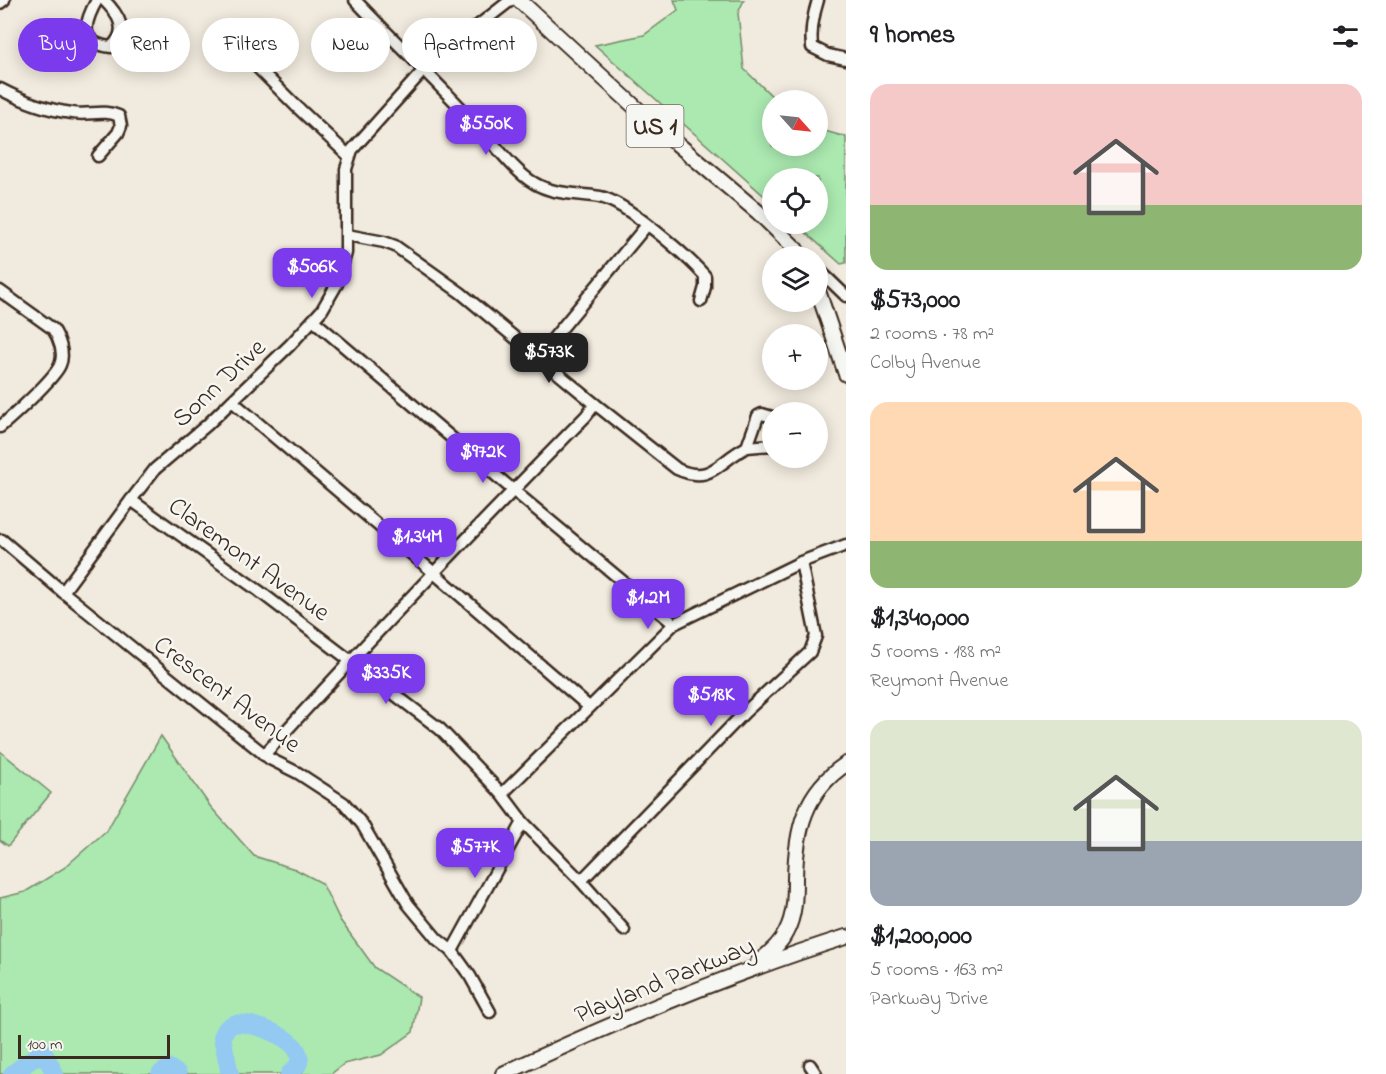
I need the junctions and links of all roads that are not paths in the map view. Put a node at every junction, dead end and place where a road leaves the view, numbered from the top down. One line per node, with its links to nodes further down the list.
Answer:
1 (4, 0): 8 (street)
2 (97, 0): 3 (street)
3 (104, 0)
4 (356, 0): 10 (street)
5 (511, 0): 9 (street)
6 (519, 0): 20 (main road, US 1)
7 (818, 0): 11 (street)
8 (0, 3)
9 (488, 18)
10 (402, 48)
11 (846, 59)
12 (262, 72): 17 (street)
13 (421, 72): 17 (street)
14 (425, 72): 18 (street)
15 (0, 88): 16 (street)
16 (98, 156)
17 (349, 156): 19 (street, Sonn Drive)
18 (647, 225): 24 (street); 27 (street)
19 (347, 235): 26 (street, Sonn Drive); 27 (street)
20 (791, 246)
21 (828, 277): 22 (street)
22 (843, 288)
23 (0, 291): 32 (street)
24 (700, 301)
25 (825, 312): 28 (main road)
26 (313, 320): 29 (street, Sonn Drive); 35 (street)
27 (538, 357): 30 (street)
28 (846, 374)
29 (232, 401): 36 (street, Sonn Drive); 40 (street)
30 (595, 404): 34 (street); 35 (street)
31 (762, 414): 34 (street)
32 (0, 427)
33 (762, 446): 34 (street)
34 (747, 447)
35 (513, 490): 40 (street); 42 (street)
36 (130, 500): 41 (street, Sonn Drive); 43 (street, Claremont Avenue)
37 (3, 540): 41 (street, Crescent Avenue)
38 (846, 545): 39 (street)
39 (801, 561): 42 (street); 49 (street)
40 (433, 572): 43 (street); 44 (street)
41 (63, 592): 45 (street, Crescent Avenue)
42 (674, 624): 44 (street)
43 (351, 660): 45 (street); 47 (street, Claremont Avenue)
44 (589, 707): 47 (street)
45 (264, 755): 52 (street, Crescent Avenue)
46 (846, 764): 53 (main road)
47 (502, 794): 48 (street, Claremont Avenue)
48 (524, 822): 49 (street, Claremont Avenue); 52 (street)
49 (581, 881): 50 (street, Claremont Avenue)
50 (624, 930)
51 (846, 937): 53 (main road, Playland Parkway)
52 (452, 951): 54 (street, Crescent Avenue)
53 (744, 972): 55 (main road, Playland Parkway)
54 (490, 1012)
55 (502, 1074)

